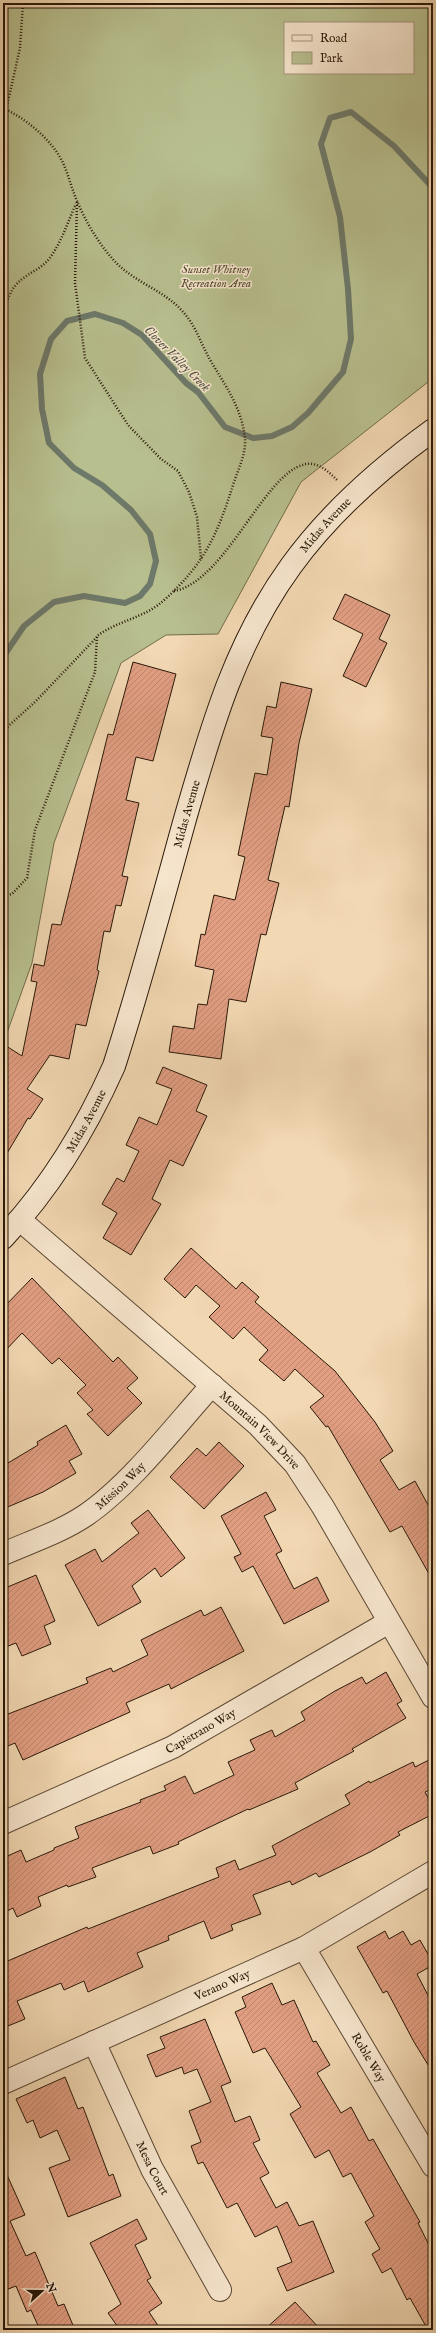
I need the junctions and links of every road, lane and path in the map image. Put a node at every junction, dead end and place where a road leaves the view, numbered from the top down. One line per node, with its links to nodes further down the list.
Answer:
1 (22, 4): 2 (path); 3 (path)
2 (3, 7)
3 (5, 109): 4 (path); 5 (path)
4 (3, 124)
5 (77, 201): 6 (path); 10 (path); 10 (path)
6 (5, 299): 7 (path)
7 (3, 335)
8 (433, 430): 9 (street, Midas Avenue)
9 (352, 495): 11 (path); 15 (street, Midas Avenue)
10 (201, 559): 11 (path)
11 (174, 591): 12 (path)
12 (97, 636): 13 (path); 14 (path)
13 (3, 732)
14 (3, 896)
15 (20, 1220): 16 (street, Midas Avenue); 17 (street, Mountain View Drive)
16 (3, 1238)
17 (212, 1385): 18 (street, Mission Way); 19 (street, Mountain View Drive)
18 (3, 1554)
19 (389, 1622): 20 (street, Mountain View Drive); 21 (street, Capistrano Way)
20 (433, 1697)
21 (3, 1823)
22 (433, 1872): 23 (street, Verano Way)
23 (304, 1948): 24 (street, Verano Way); 26 (street, Roble Way)
24 (94, 2042): 25 (street, Verano Way); 27 (street, Mesa Court)
25 (3, 2083)
26 (433, 2166)
27 (220, 2290)

